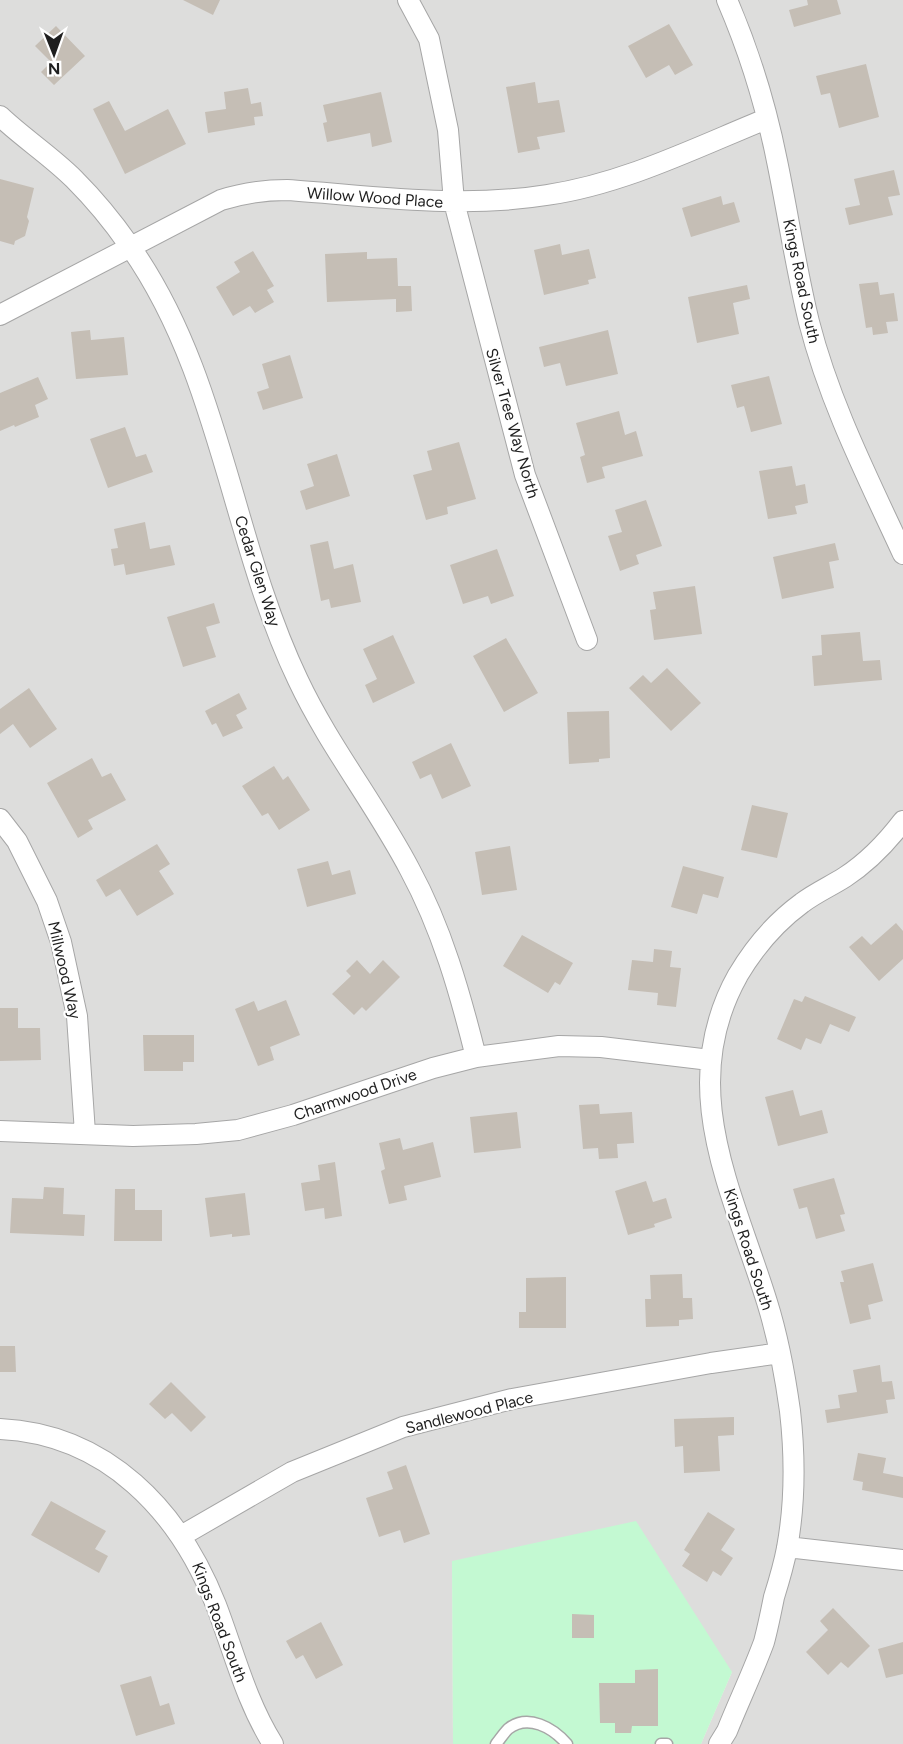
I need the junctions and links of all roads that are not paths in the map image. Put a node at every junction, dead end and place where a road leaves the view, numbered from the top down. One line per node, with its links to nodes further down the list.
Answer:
1 (408, 0): 5 (street, Silver Tree Way North)
2 (728, 0): 4 (street, Kings Road South)
3 (0, 116): 6 (street, Cedar Glen Way)
4 (766, 119): 5 (street, Willow Wood Place); 8 (street, Kings Road South)
5 (454, 202): 6 (street, Willow Wood Place); 9 (street, Silver Tree Way North)
6 (130, 246): 7 (street, Willow Wood Place); 12 (street, Cedar Glen Way)
7 (0, 315)
8 (903, 554)
9 (587, 640)
10 (0, 819): 15 (street, Millwood Way)
11 (903, 821): 13 (street, Kings Road South)
12 (476, 1057): 13 (street, Charmwood Drive); 15 (street, Charmwood Drive)
13 (710, 1060): 16 (street, Kings Road South)
14 (0, 1131): 15 (street, Charmwood Drive)
15 (85, 1133)
16 (780, 1353): 18 (street, Sandlewood Place); 19 (street, Kings Road South)
17 (0, 1429): 18 (street, Kings Road South)
18 (181, 1536): 21 (street, Kings Road South)
19 (787, 1547): 20 (street); 26 (street, Kings Road South)
20 (903, 1560)
21 (273, 1744)
22 (496, 1744): 23 (lane)
23 (567, 1744)
24 (661, 1744): 25 (lane)
25 (667, 1744)
26 (719, 1744)

